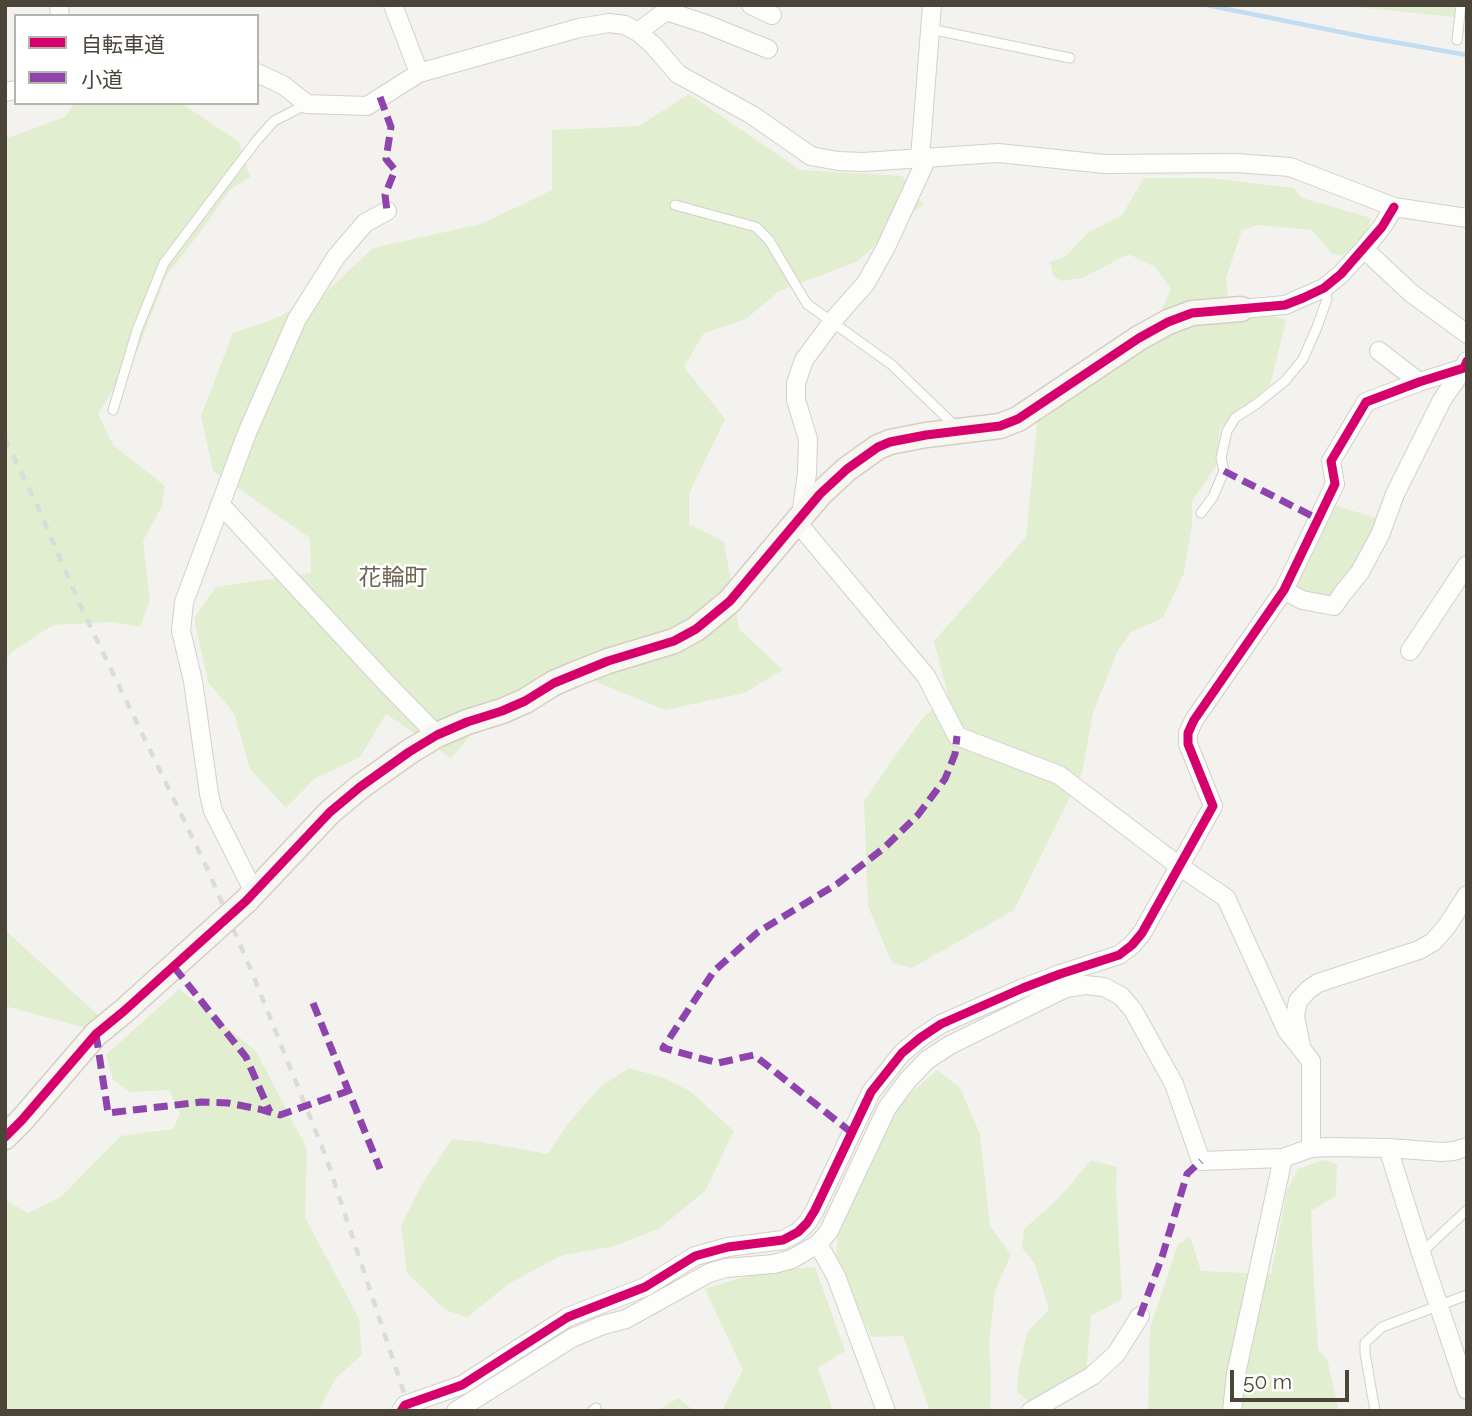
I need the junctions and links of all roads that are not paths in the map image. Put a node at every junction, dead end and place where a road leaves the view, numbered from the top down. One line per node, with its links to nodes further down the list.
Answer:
1 (393, 5): 12 (street)
2 (751, 5): 6 (street)
3 (932, 5): 7 (street)
4 (1461, 5): 9 (lane)
5 (668, 8): 8 (street); 10 (street)
6 (772, 15)
7 (930, 29): 11 (lane); 15 (street)
8 (638, 32): 12 (street); 15 (street)
9 (1457, 40)
10 (768, 49)
11 (1070, 58)
12 (419, 73): 14 (street)
13 (259, 74): 14 (street)
14 (307, 104): 28 (lane)
15 (923, 158): 17 (street); 23 (street)
16 (675, 205): 23 (lane)
17 (1394, 207): 19 (street); 20 (street)
18 (387, 211): 30 (street)
19 (1467, 218)
20 (1364, 249): 21 (street); 24 (street)
21 (1324, 288): 22 (street); 31 (lane)
22 (1241, 309): 29 (street)
23 (831, 323): 29 (lane); 32 (street)
24 (1467, 334)
25 (1380, 351): 27 (street)
26 (1465, 365): 27 (street); 34 (street)
27 (1419, 382): 34 (street)
28 (113, 410)
29 (960, 430): 32 (street)
30 (220, 503): 36 (street); 39 (street)
31 (1201, 513)
32 (798, 519): 36 (street); 37 (street)
33 (1467, 565): 35 (street)
34 (1284, 590): 37 (street)
35 (1410, 651)
36 (437, 735): 39 (street)
37 (1179, 866): 40 (street); 41 (street)
38 (1467, 895): 41 (street)
39 (250, 896): 42 (street, bridge)
40 (1063, 981): 46 (street); 48 (street); 54 (street)
41 (1302, 1049): 44 (street)
42 (5, 1137)
43 (1467, 1147): 45 (street)
44 (1311, 1148): 45 (street); 46 (street)
45 (1388, 1148): 49 (street)
46 (1283, 1158): 58 (street)
47 (1467, 1210): 49 (lane)
48 (818, 1244): 55 (street); 56 (street)
49 (1421, 1253): 51 (street)
50 (1467, 1295): 51 (lane)
51 (1437, 1304): 53 (street); 59 (lane)
52 (1140, 1316): 57 (street)
53 (1467, 1390)
54 (401, 1411)
55 (456, 1411)
56 (886, 1411)
57 (1031, 1411)
58 (1232, 1411)
59 (1374, 1411)

